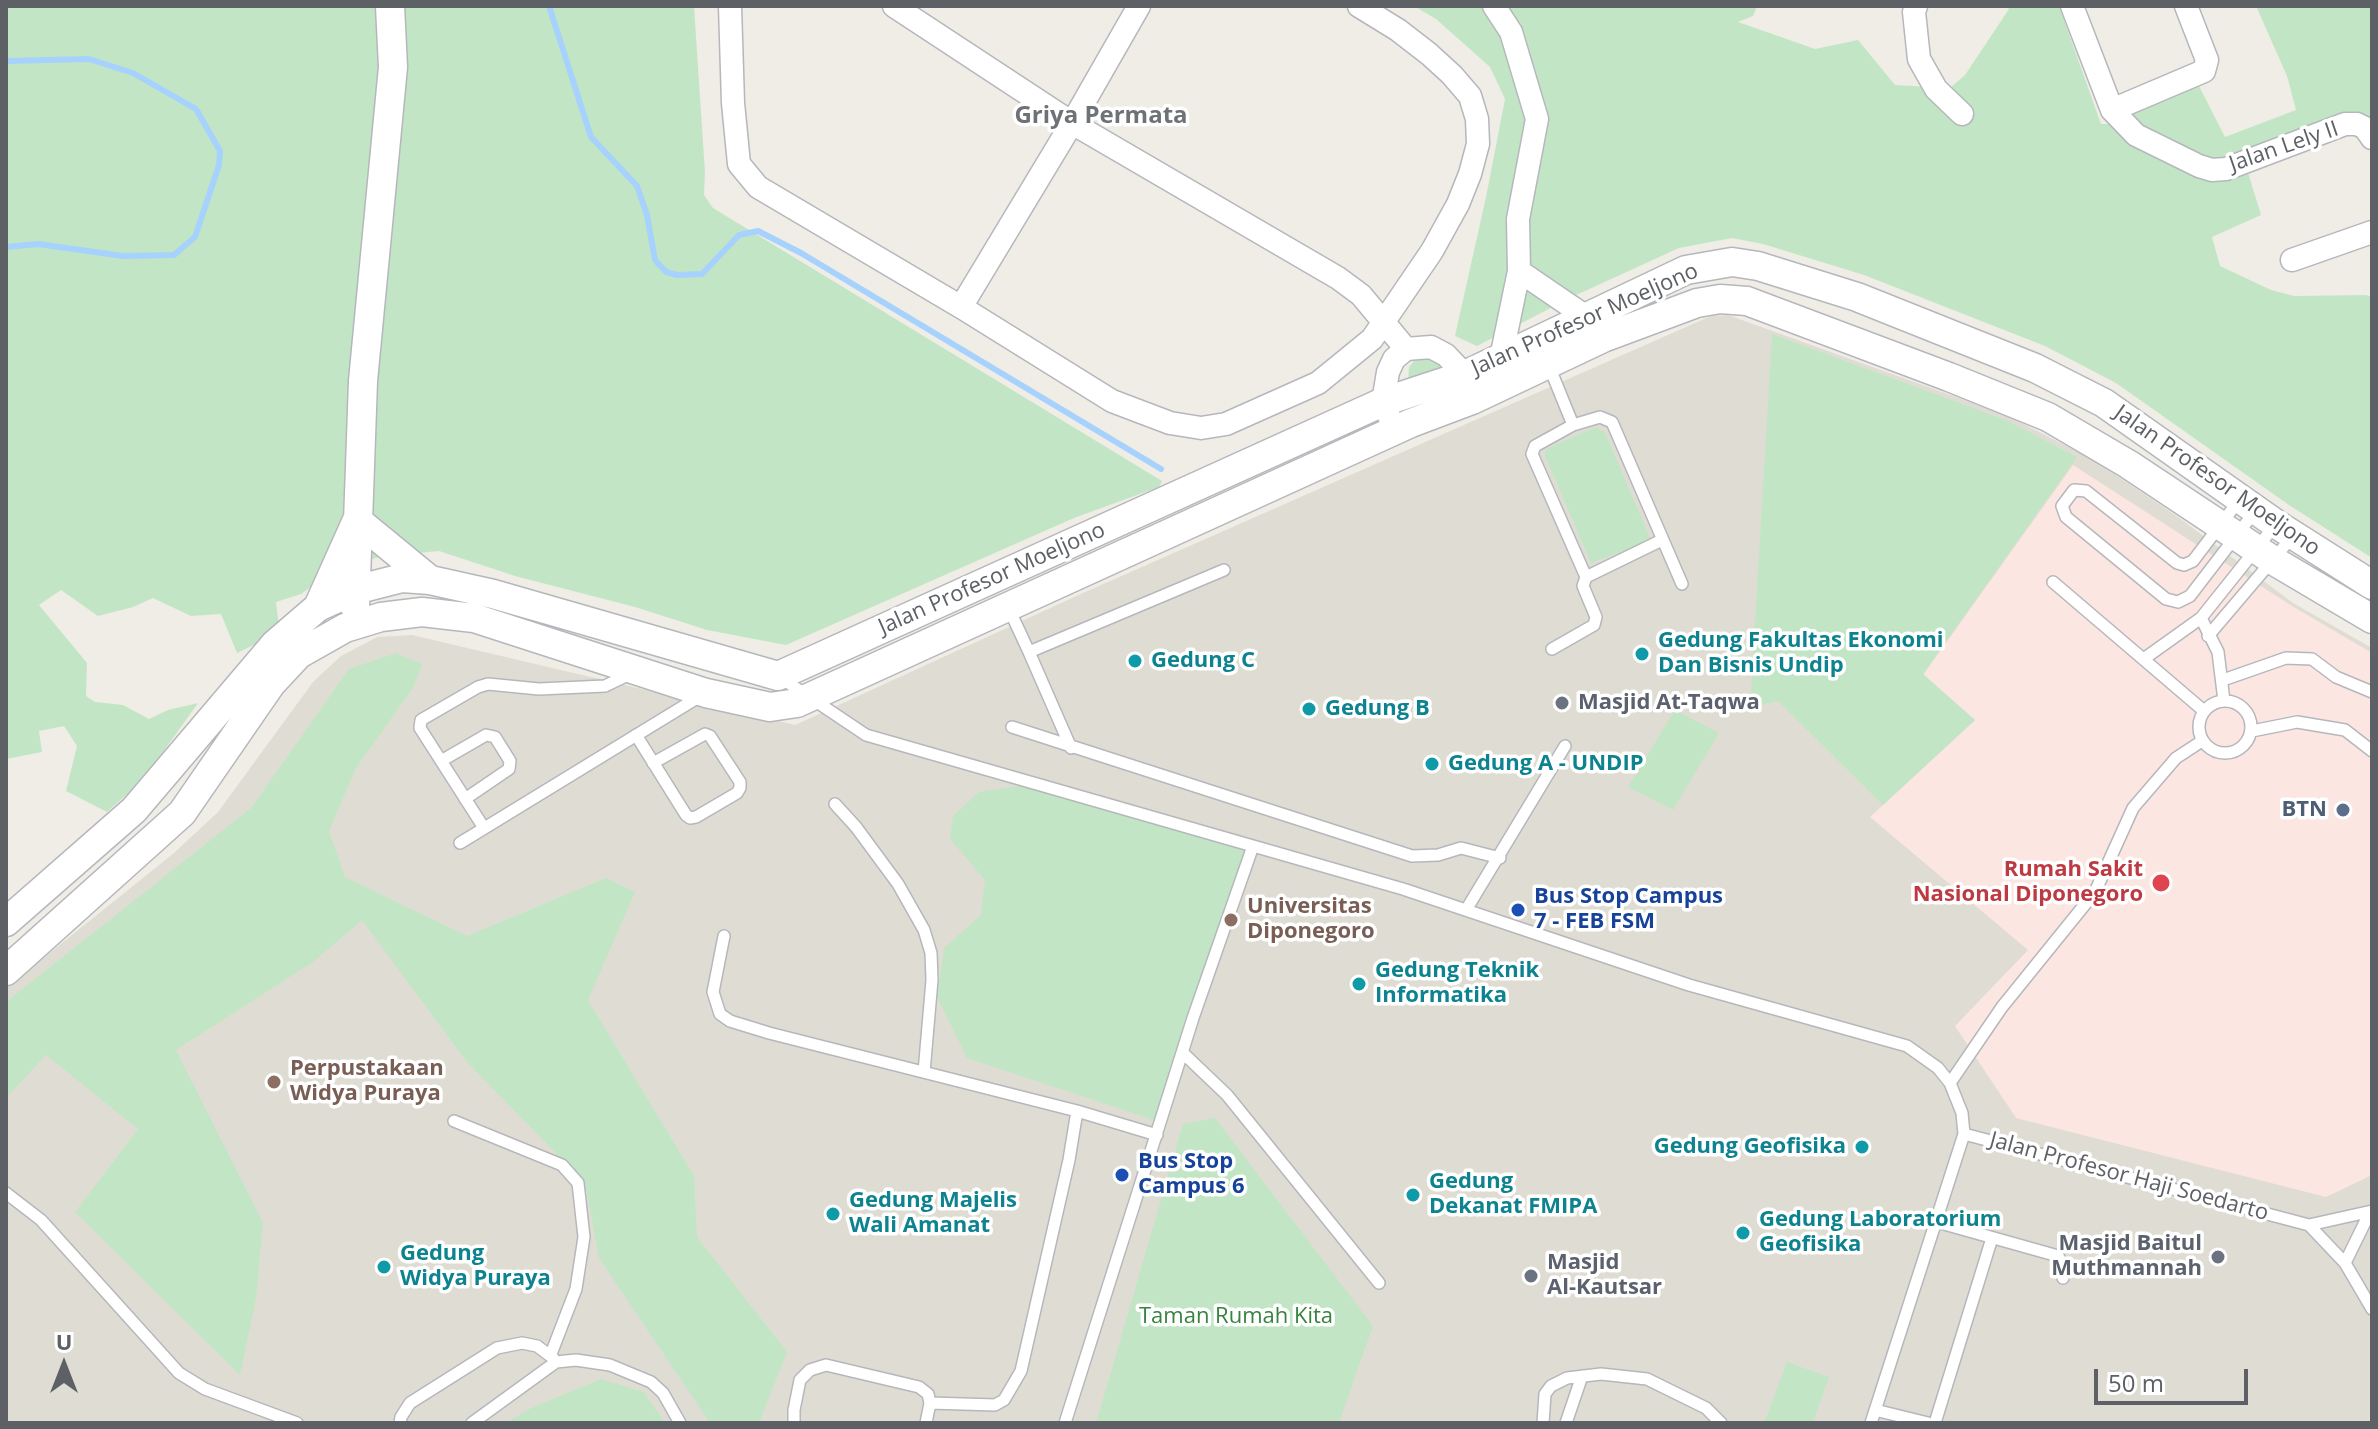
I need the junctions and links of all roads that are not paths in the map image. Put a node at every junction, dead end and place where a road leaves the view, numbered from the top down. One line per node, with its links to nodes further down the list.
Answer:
1 (390, 6): 29 (street)
2 (730, 6): 17 (street)
3 (894, 6): 12 (street)
4 (1139, 6): 12 (street)
5 (1359, 6): 19 (street)
6 (1494, 6): 16 (street)
7 (1916, 6): 11 (street)
8 (2072, 6): 10 (street)
9 (2186, 6): 10 (street)
10 (2112, 110): 13 (street, Jalan Lely II)
11 (1962, 114)
12 (1072, 123): 17 (street); 19 (street)
13 (2372, 138)
14 (2372, 232): 15 (street)
15 (2292, 260)
16 (1519, 271): 18 (street); 22 (street)
17 (961, 307): 19 (street)
18 (1585, 316): 20 (street); 22 (street, Jalan Profesor Moeljono); 28 (street, Jalan Profesor Moeljono)
19 (1384, 320): 21 (street)
20 (1603, 338): 23 (street); 31 (street)
21 (1406, 349): 24 (street); 25 (street)
22 (1501, 358): 24 (street, Jalan Profesor Moeljono)
23 (1549, 365): 24 (street); 26 (lane)
24 (1468, 387): 25 (street, Jalan Profesor Moeljono); 27 (street)
25 (1383, 402): 27 (street); 49 (street, Jalan Profesor Moeljono)
26 (1573, 425): 30 (lane); 33 (lane)
27 (1395, 430): 39 (street)
28 (2266, 517): 31 (lane); 31 (lane); 31 (lane); 31 (lane); 37 (street, Jalan Profesor Moeljono)
29 (357, 520): 34 (street); 38 (street); 40 (street)
30 (1662, 540): 33 (lane); 36 (lane)
31 (2247, 542): 31 (lane); 41 (lane); 42 (street); 44 (lane)
32 (1224, 570): 46 (lane)
33 (1586, 577): 45 (lane)
34 (430, 580): 38 (street); 49 (street)
35 (2053, 582): 47 (lane)
36 (1682, 584)
37 (2372, 585)
38 (355, 590): 40 (street); 43 (street)
39 (1008, 606): 46 (lane); 53 (street)
40 (318, 607): 72 (street)
41 (2201, 618): 44 (lane); 47 (lane)
42 (2372, 619)
43 (355, 626): 48 (street); 74 (street)
44 (2208, 636): 50 (lane)
45 (1552, 649)
46 (1029, 652): 61 (lane)
47 (2145, 658): 55 (lane)
48 (638, 670): 52 (street); 63 (lane)
49 (778, 676): 53 (lane)
50 (2223, 680): 51 (lane); 54 (lane)
51 (2372, 692)
52 (706, 693): 53 (street); 58 (lane)
53 (806, 697): 69 (lane)
54 (2224, 701): 55 (lane); 57 (lane)
55 (2204, 711): 59 (lane)
56 (1012, 727): 61 (lane)
57 (2252, 731): 59 (lane); 62 (lane)
58 (636, 735): 64 (lane); 67 (lane)
59 (2202, 741): 77 (lane)
60 (1565, 746): 70 (lane)
61 (1071, 748): 70 (lane)
62 (2372, 751)
63 (441, 761): 65 (lane); 65 (lane)
64 (653, 763): 64 (lane)
65 (465, 799): 67 (lane)
66 (835, 804): 76 (lane)
67 (484, 828): 68 (lane)
68 (460, 843)
69 (1253, 846): 71 (lane); 75 (lane)
70 (1500, 858): 71 (lane)
71 (1466, 910): 77 (lane)
72 (6, 922)
73 (724, 936): 76 (lane)
74 (6, 971)
75 (1184, 1054): 81 (lane); 89 (lane)
76 (924, 1072): 78 (lane)
77 (1950, 1083): 80 (lane)
78 (1077, 1111): 81 (lane); 93 (lane)
79 (454, 1121): 91 (lane)
80 (1964, 1134): 84 (lane, Jalan Profesor Haji Soedarto); 85 (lane, Jalan Profesor Haji Soedarto)
81 (1157, 1135): 101 (lane)
82 (6, 1193): 95 (lane)
83 (2371, 1211): 85 (lane); 87 (lane)
84 (1937, 1222): 86 (lane); 94 (lane, Jalan Profesor Haji Soedarto)
85 (2309, 1225): 87 (lane)
86 (1992, 1238): 88 (lane); 107 (lane)
87 (2345, 1263): 90 (lane)
88 (2063, 1278)
89 (1379, 1283)
90 (2372, 1309)
91 (553, 1358): 96 (lane); 97 (lane); 98 (lane)
92 (1582, 1376): 102 (lane); 103 (lane); 104 (lane)
93 (930, 1403): 99 (lane); 100 (lane)
94 (1875, 1410): 105 (lane, Jalan Profesor Haji Soedarto); 106 (lane)
95 (297, 1423)
96 (400, 1423)
97 (472, 1423)
98 (680, 1423)
99 (794, 1423)
100 (926, 1423)
101 (1065, 1423)
102 (1543, 1423)
103 (1566, 1423)
104 (1721, 1423)
105 (1871, 1423)
106 (1928, 1423)
107 (1935, 1423)

